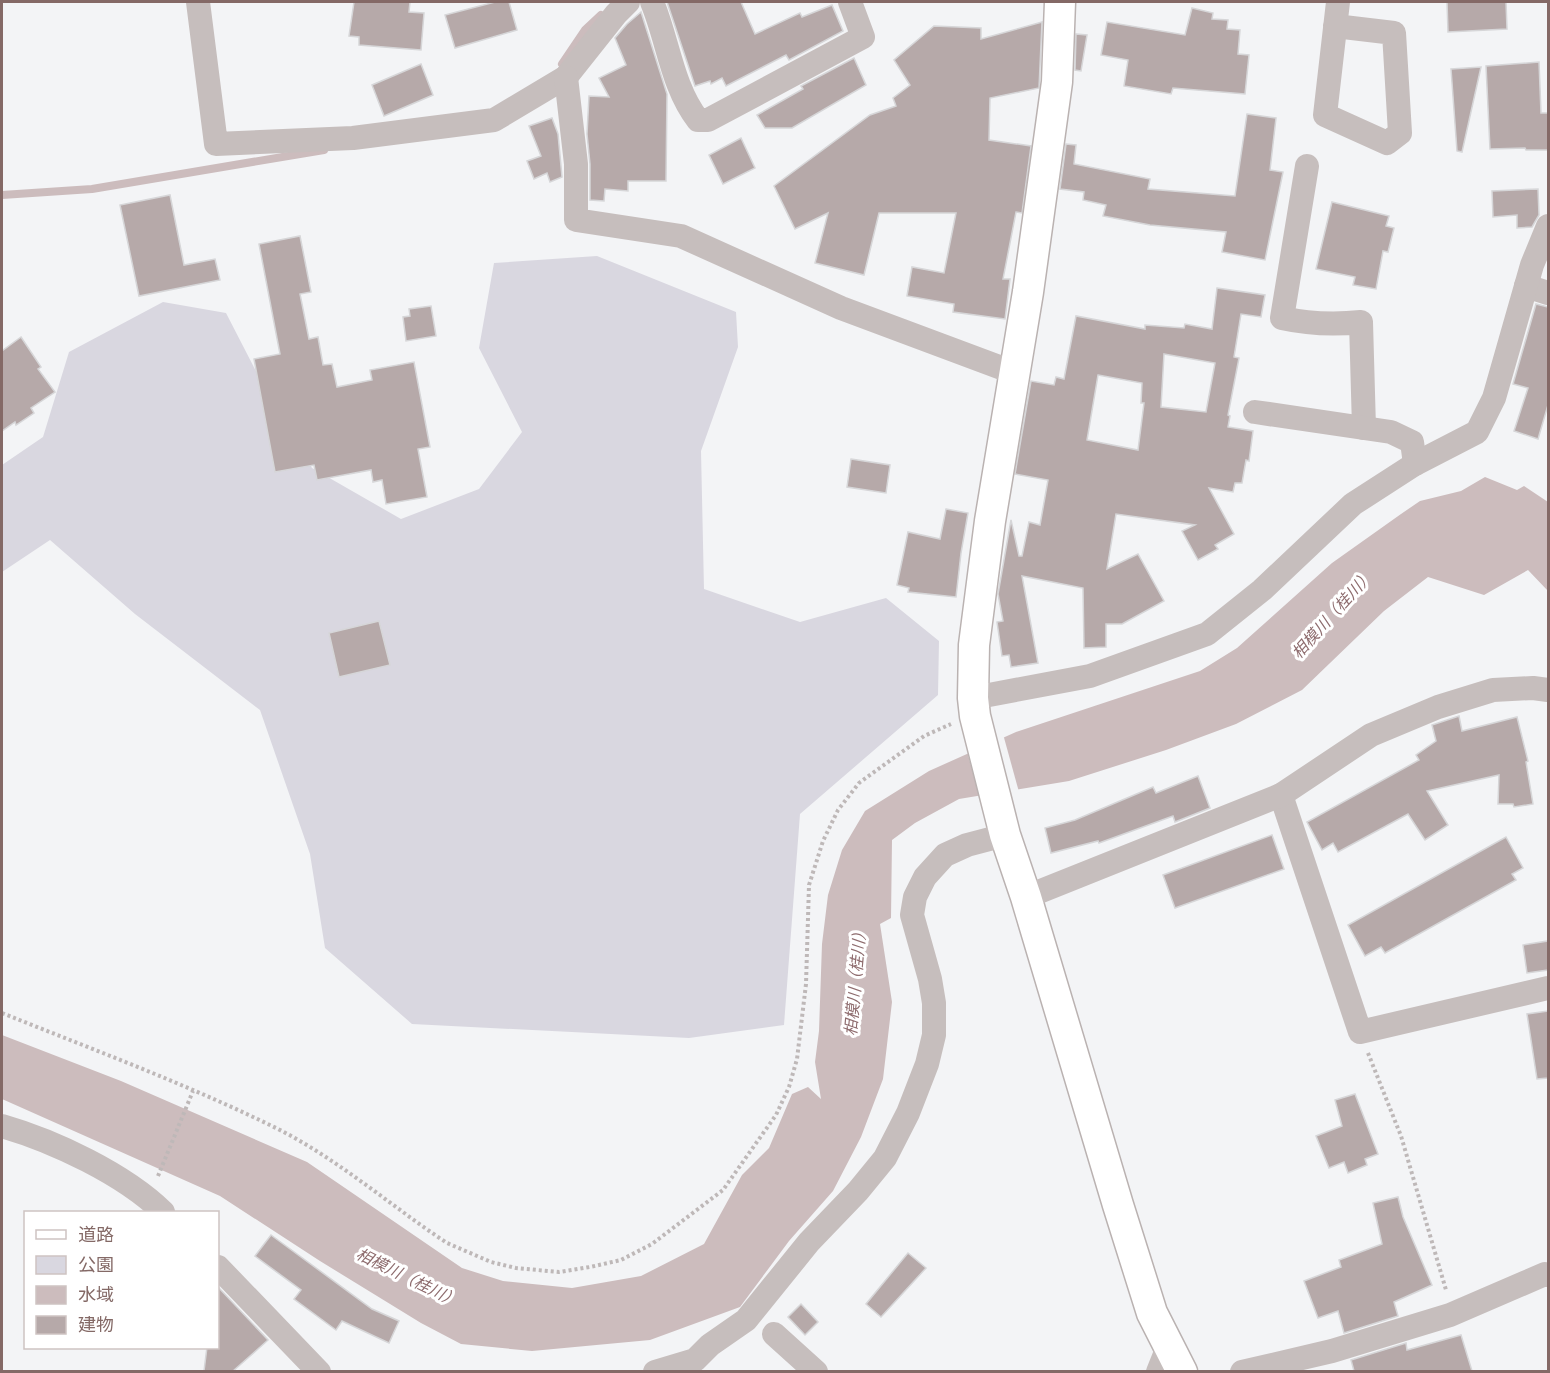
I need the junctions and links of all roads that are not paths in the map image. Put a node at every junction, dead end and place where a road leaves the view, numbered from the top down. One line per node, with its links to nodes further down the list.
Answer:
1 (198, 2): 8 (street)
2 (628, 2): 8 (street)
3 (652, 2): 4 (street)
4 (850, 2)
5 (1060, 2): 13 (main road)
6 (1338, 2): 7 (street)
7 (1335, 26): 7 (street)
8 (566, 77): 13 (street)
9 (1307, 166): 15 (street)
10 (1548, 226): 11 (street)
11 (1526, 286): 12 (street); 16 (street)
12 (1548, 293)
13 (1015, 373): 18 (main road)
14 (1255, 412): 15 (street)
15 (1364, 428): 16 (street)
16 (1414, 464): 18 (street)
17 (1548, 690): 19 (street)
18 (975, 713): 20 (main road)
19 (1281, 795): 21 (street); 22 (street)
20 (1004, 831): 21 (main road); 30 (street)
21 (1026, 897): 28 (main road)
22 (1548, 988)
23 (2, 1126): 24 (street)
24 (163, 1211)
25 (219, 1268): 29 (street)
26 (1548, 1275): 32 (street)
27 (774, 1334): 31 (street)
28 (1170, 1363)
29 (319, 1371)
30 (655, 1371)
31 (816, 1371)
32 (1242, 1371)

